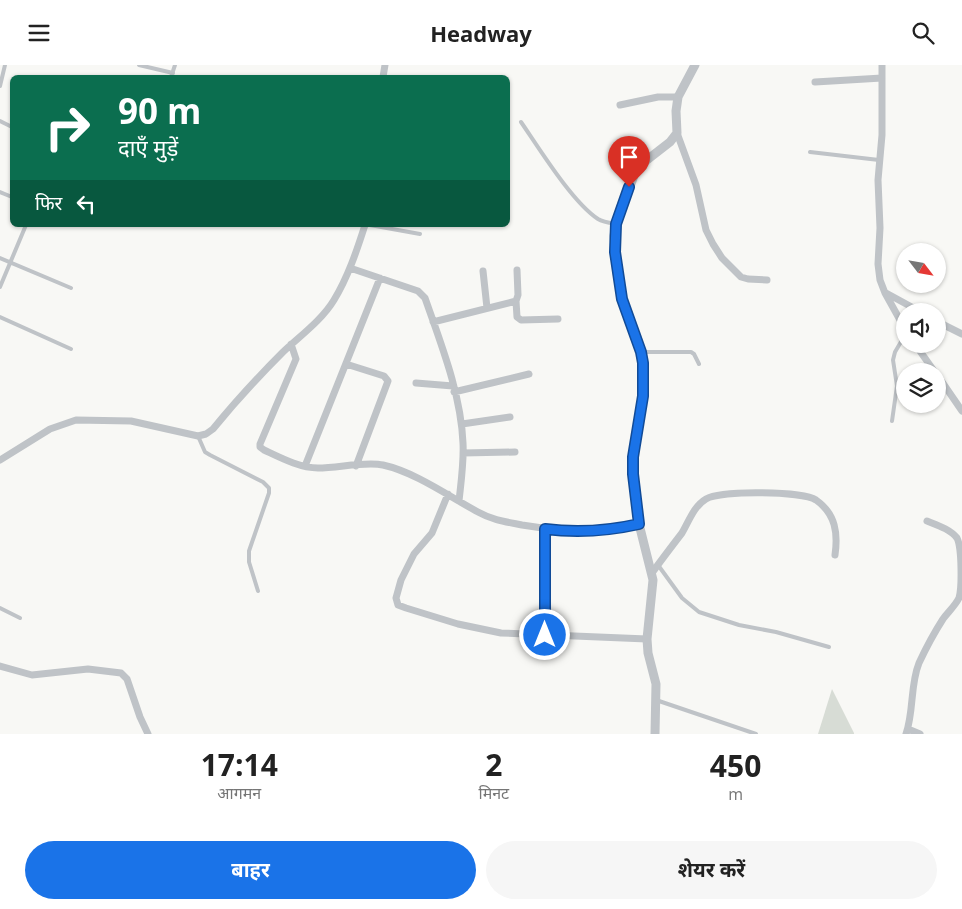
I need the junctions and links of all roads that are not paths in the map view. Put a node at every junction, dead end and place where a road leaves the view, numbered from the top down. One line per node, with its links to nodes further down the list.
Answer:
1 (5, 65): 9 (lane)
2 (139, 65): 6 (lane)
3 (175, 65): 6 (lane)
4 (695, 65): 10 (street)
5 (882, 65): 7 (street)
6 (172, 75)
7 (882, 78): 8 (street); 15 (street)
8 (815, 82)
9 (0, 86)
10 (678, 97): 11 (street); 13 (street)
11 (620, 105)
12 (521, 122): 16 (lane)
13 (677, 133): 16 (street); 27 (street)
14 (810, 152): 15 (lane)
15 (879, 160): 30 (street)
16 (616, 224): 43 (street)
17 (25, 227): 22 (lane)
18 (365, 227): 23 (street)
19 (381, 227): 20 (lane)
20 (420, 234)
21 (0, 258): 22 (lane)
22 (10, 262): 28 (lane); 29 (lane)
23 (350, 268): 26 (street); 40 (street)
24 (517, 270): 31 (street)
25 (483, 271): 33 (street)
26 (380, 278): 37 (street); 44 (street)
27 (767, 280)
28 (0, 287)
29 (71, 288)
30 (886, 293): 32 (street); 34 (street)
31 (516, 301): 33 (street); 36 (street)
32 (904, 303)
33 (487, 308): 37 (street)
34 (896, 312)
35 (0, 317): 41 (lane)
36 (558, 319)
37 (433, 322): 49 (street)
38 (946, 326): 39 (street)
39 (962, 334)
40 (291, 345): 54 (street); 58 (street)
41 (71, 349)
42 (896, 350): 52 (lane)
43 (641, 352): 45 (lane); 63 (street)
44 (346, 364): 58 (street); 59 (street)
45 (699, 364)
46 (529, 374): 49 (street)
47 (416, 383): 49 (street)
48 (946, 388): 50 (street)
49 (454, 389): 53 (street)
50 (962, 411)
51 (510, 417): 53 (street)
52 (892, 421)
53 (462, 424): 56 (street)
54 (198, 436): 57 (street); 69 (lane)
55 (515, 452): 56 (street)
56 (463, 453): 61 (street)
57 (0, 460)
58 (305, 466): 59 (street)
59 (356, 466): 60 (street)
60 (448, 494): 61 (street); 72 (street)
61 (459, 501): 64 (street)
62 (928, 521): 65 (street)
63 (639, 524): 64 (street); 68 (street)
64 (545, 529): 72 (street)
65 (960, 541): 77 (street)
66 (835, 555): 67 (street)
67 (658, 565): 68 (street); 74 (lane)
68 (652, 573): 73 (street)
69 (258, 591)
70 (0, 608): 71 (lane)
71 (20, 618)
72 (545, 635): 73 (street)
73 (647, 639): 76 (street)
74 (829, 647)
75 (0, 666): 78 (street)
76 (656, 700): 79 (street); 80 (lane)
77 (907, 731): 81 (street)
78 (148, 734)
79 (655, 734)
80 (756, 734)
81 (920, 734)

